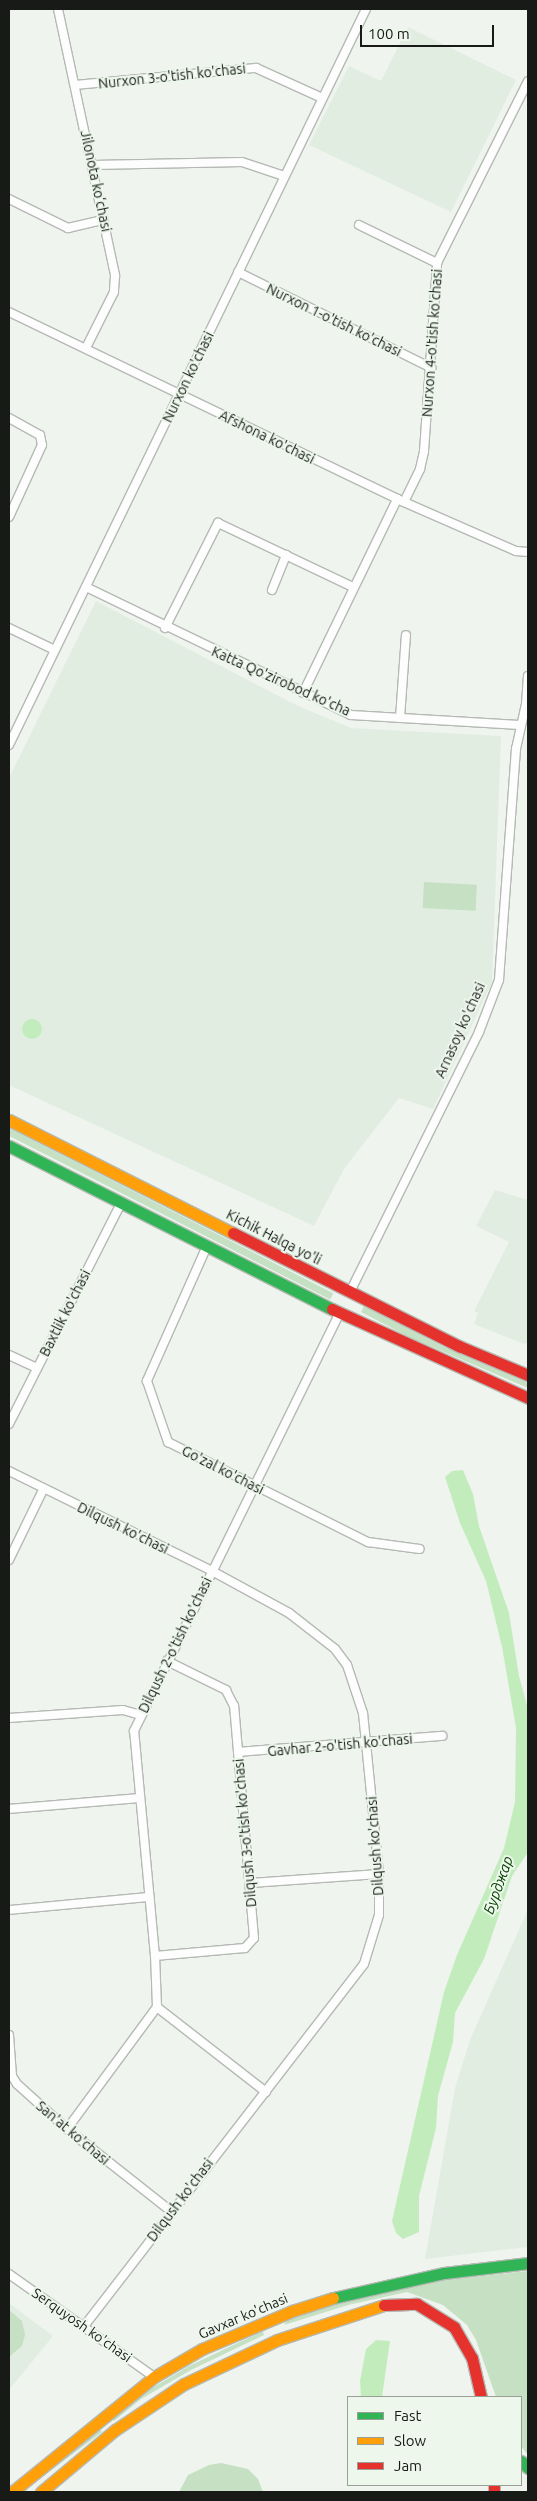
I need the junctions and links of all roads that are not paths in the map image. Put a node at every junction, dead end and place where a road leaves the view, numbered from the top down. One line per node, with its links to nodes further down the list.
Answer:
1 (58, 9): 5 (street, Jilonota ko‘chasi)
2 (356, 9): 3 (street)
3 (365, 11): 6 (street, Nurxon ko'chasi)
4 (528, 81): 12 (street, Nurxon 4-o'tish ko'chasi)
5 (75, 85): 6 (street, Nurxon 3-o'tish ko'chasi); 7 (street, Jilonota ko‘chasi)
6 (322, 98): 8 (street, Nurxon ko'chasi)
7 (93, 165): 8 (street); 10 (street, Jilonota ko‘chasi)
8 (284, 176): 13 (street, Nurxon ko'chasi)
9 (9, 199): 10 (street)
10 (104, 220): 15 (street, Jilonota ko‘chasi)
11 (358, 225): 12 (street)
12 (437, 263): 16 (street, Nurxon 4-o'tish ko'chasi)
13 (238, 272): 16 (street, Nurxon 1-o'tish ko'chasi); 17 (street, Nurxon ko'chasi)
14 (9, 312): 15 (street, Afshona ko'chasi)
15 (86, 348): 17 (street, Afshona ko'chasi)
16 (431, 368): 19 (street, Nurxon 4-o'tish ko'chasi)
17 (179, 395): 19 (street, Afshona ko'chasi); 23 (street, Nurxon ko'chasi)
18 (9, 418): 20 (street)
19 (400, 501): 21 (street, Afshona ko'chasi); 24 (street, Nurxon 4-o'tish ko'chasi)
20 (9, 517)
21 (528, 552)
22 (286, 555): 24 (street); 25 (street); 27 (street)
23 (86, 588): 27 (street, Katta Qo'zirobod ko'cha); 29 (street, Nurxon ko'chasi)
24 (353, 588): 31 (street, Nurxon 4-o'tish ko'chasi)
25 (272, 590)
26 (9, 628): 29 (street)
27 (165, 628): 31 (street, Katta Qo'zirobod ko'cha)
28 (406, 635): 32 (street)
29 (55, 650): 34 (street, Nurxon ko'chasi)
30 (528, 676): 33 (street, Arnasoy ko'chasi)
31 (303, 693): 32 (street, Katta Qo'zirobod ko'cha)
32 (400, 718): 33 (street, Katta Qo'zirobod ko'cha)
33 (520, 725): 39 (street, Arnasoy ko'chasi)
34 (9, 745)
35 (9, 1120): 39 (main road, Kichik Halqa yo'li)
36 (9, 1146): 37 (main road)
37 (121, 1202): 38 (main road); 42 (street, Baxtlik ko'chasi)
38 (207, 1246): 40 (main road); 47 (street, Go'zal ko'chasi)
39 (350, 1292): 40 (main road, Arnasoy ko'chasi); 43 (main road, Kichik Halqa yo'li)
40 (340, 1313): 44 (main road); 47 (street, Dilqush 2-o'tish ko'chasi)
41 (9, 1355): 42 (street)
42 (37, 1368): 45 (street, Baxtlik ko'chasi)
43 (528, 1376)
44 (528, 1398)
45 (9, 1424)
46 (9, 1471): 48 (street, Dilqush ko'chasi)
47 (252, 1485): 49 (street, Go'zal ko'chasi); 51 (street, Dilqush 2-o'tish ko'chasi)
48 (43, 1490): 50 (street); 51 (street, Dilqush ko'chasi)
49 (420, 1549)
50 (9, 1560)
51 (212, 1571): 52 (street, Dilqush 2-o'tish ko'chasi); 56 (street, Dilqush ko'chasi)
52 (167, 1661): 53 (street, Dilqush 2-o'tish ko'chasi); 57 (street, Dilqush 3-o'tish ko'chasi)
53 (140, 1715): 54 (street); 58 (street, Dilqush 2-o'tish ko'chasi)
54 (9, 1718)
55 (442, 1736): 56 (street, Gavhar 2-o'tish ko'chasi)
56 (367, 1744): 57 (street, Gavhar 2-o'tish ko'chasi); 60 (street, Dilqush ko'chasi)
57 (238, 1752): 61 (street, Dilqush 3-o'tish ko'chasi)
58 (139, 1798): 59 (street); 62 (street, Dilqush 2-o'tish ko'chasi)
59 (9, 1810)
60 (378, 1874): 61 (street); 67 (street, Dilqush ko'chasi)
61 (251, 1883): 64 (street, Dilqush 3-o'tish ko'chasi)
62 (149, 1897): 63 (street); 64 (street, Dilqush 2-o'tish ko'chasi)
63 (9, 1910)
64 (155, 1956): 65 (street, Dilqush 2-o'tish ko'chasi)
65 (157, 2006): 67 (street); 68 (street)
66 (9, 2035): 68 (street, San'at ko'chasi)
67 (266, 2092): 69 (street, Dilqush ko'chasi)
68 (66, 2129): 69 (street, San'at ko'chasi)
69 (171, 2211): 73 (street, Dilqush ko'chasi)
70 (528, 2263): 72 (main road, Gavxar ko'chasi)
71 (9, 2274): 73 (street, Serquyosh ko'chasi)
72 (270, 2319): 74 (main road); 75 (main road, Gavxar ko'chasi)
73 (84, 2326): 75 (street, Serquyosh ko'chasi)
74 (278, 2340): 76 (main road); 80 (main road)
75 (154, 2377): 79 (main road, Gavxar ko'chasi)
76 (478, 2380): 77 (main road); 78 (main road)
77 (481, 2396)
78 (486, 2396)
79 (101, 2417): 80 (main road); 81 (main road, Gavxar ko'chasi)
80 (115, 2430): 82 (main road)
81 (12, 2492)
82 (41, 2492)

